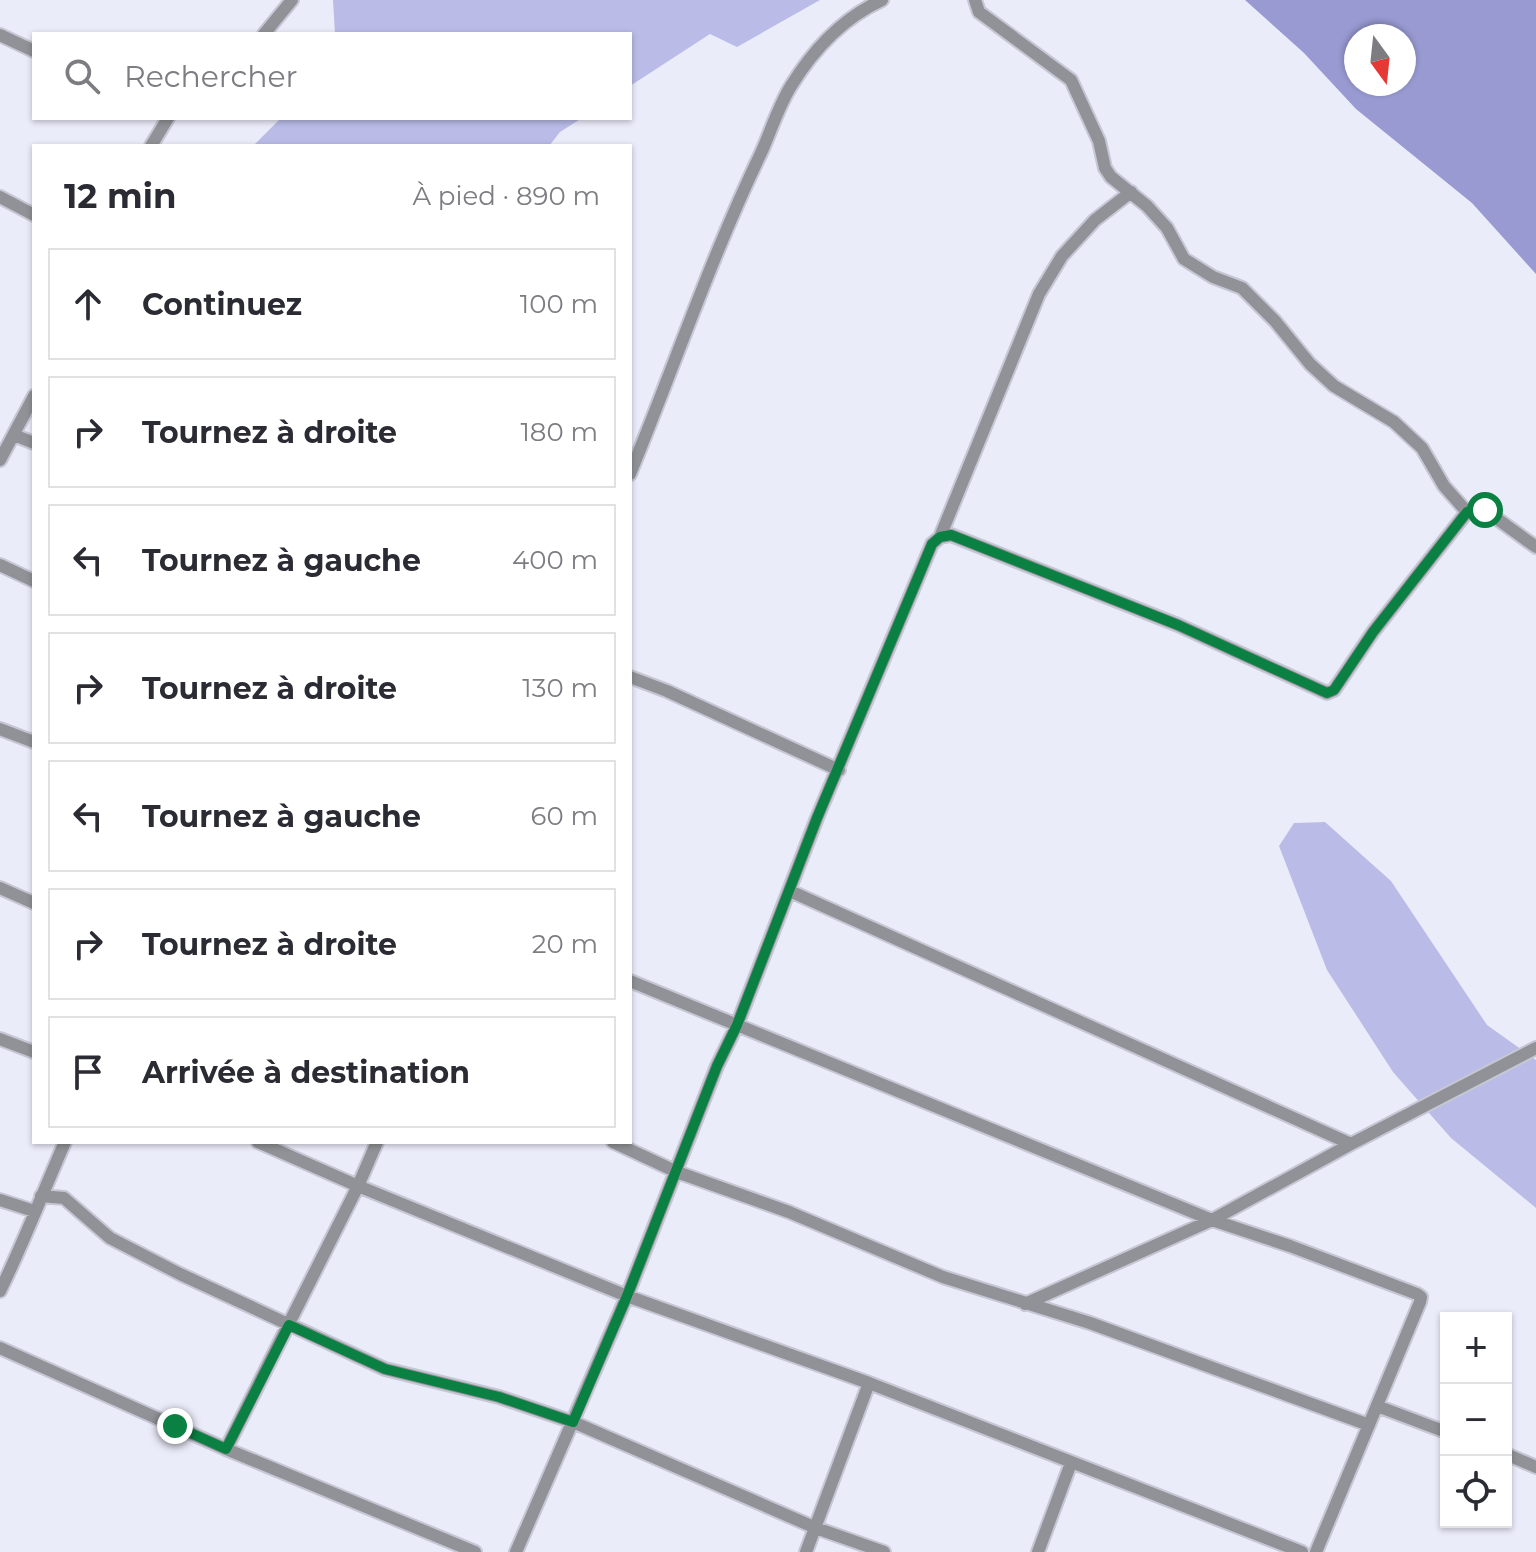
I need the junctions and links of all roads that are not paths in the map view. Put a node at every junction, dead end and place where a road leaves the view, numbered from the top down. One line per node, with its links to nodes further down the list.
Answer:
1 (292, 0): 4 (street)
2 (882, 0): 16 (street)
3 (975, 0): 9 (street)
4 (266, 32)
5 (0, 35): 6 (street)
6 (32, 50)
7 (167, 120): 8 (street)
8 (152, 144)
9 (1131, 192): 17 (street); 18 (street)
10 (0, 197): 11 (street)
11 (32, 214)
12 (32, 400): 13 (street)
13 (14, 435): 14 (street); 15 (street)
14 (32, 442)
15 (0, 460)
16 (632, 469)
17 (1467, 512): 18 (street); 19 (street)
18 (940, 537): 25 (street)
19 (1536, 547)
20 (0, 565): 21 (street)
21 (32, 580)
22 (632, 678): 25 (street)
23 (0, 729): 24 (street)
24 (32, 741)
25 (839, 770): 27 (street)
26 (0, 888): 28 (street)
27 (790, 891): 30 (street); 38 (street)
28 (32, 902)
29 (632, 982): 30 (street)
30 (737, 1025): 39 (street); 44 (street)
31 (0, 1039): 33 (street)
32 (1536, 1048): 38 (street)
33 (32, 1051)
34 (64, 1144): 41 (street)
35 (263, 1144): 40 (street)
36 (376, 1144): 40 (street)
37 (617, 1144): 39 (street)
38 (1351, 1144): 44 (street)
39 (677, 1172): 46 (street); 47 (street)
40 (358, 1186): 46 (street); 48 (street)
41 (41, 1196): 43 (street); 48 (street)
42 (0, 1200): 43 (street)
43 (34, 1211): 45 (street)
44 (1212, 1220): 47 (street); 51 (street)
45 (0, 1291)
46 (627, 1296): 50 (street); 52 (street)
47 (1025, 1304): 53 (street)
48 (289, 1325): 52 (street); 55 (street)
49 (0, 1348): 55 (street)
50 (869, 1383): 57 (street); 59 (street)
51 (1377, 1406): 53 (street); 54 (street)
52 (573, 1422): 59 (street); 61 (street)
53 (1369, 1425): 66 (street)
54 (1440, 1430)
55 (226, 1449): 60 (street)
56 (1511, 1456): 58 (street)
57 (1071, 1463): 64 (street); 65 (street)
58 (1536, 1467)
59 (816, 1528): 62 (street); 63 (street)
60 (475, 1552)
61 (516, 1552)
62 (806, 1552)
63 (884, 1552)
64 (1038, 1552)
65 (1302, 1552)
66 (1316, 1552)

